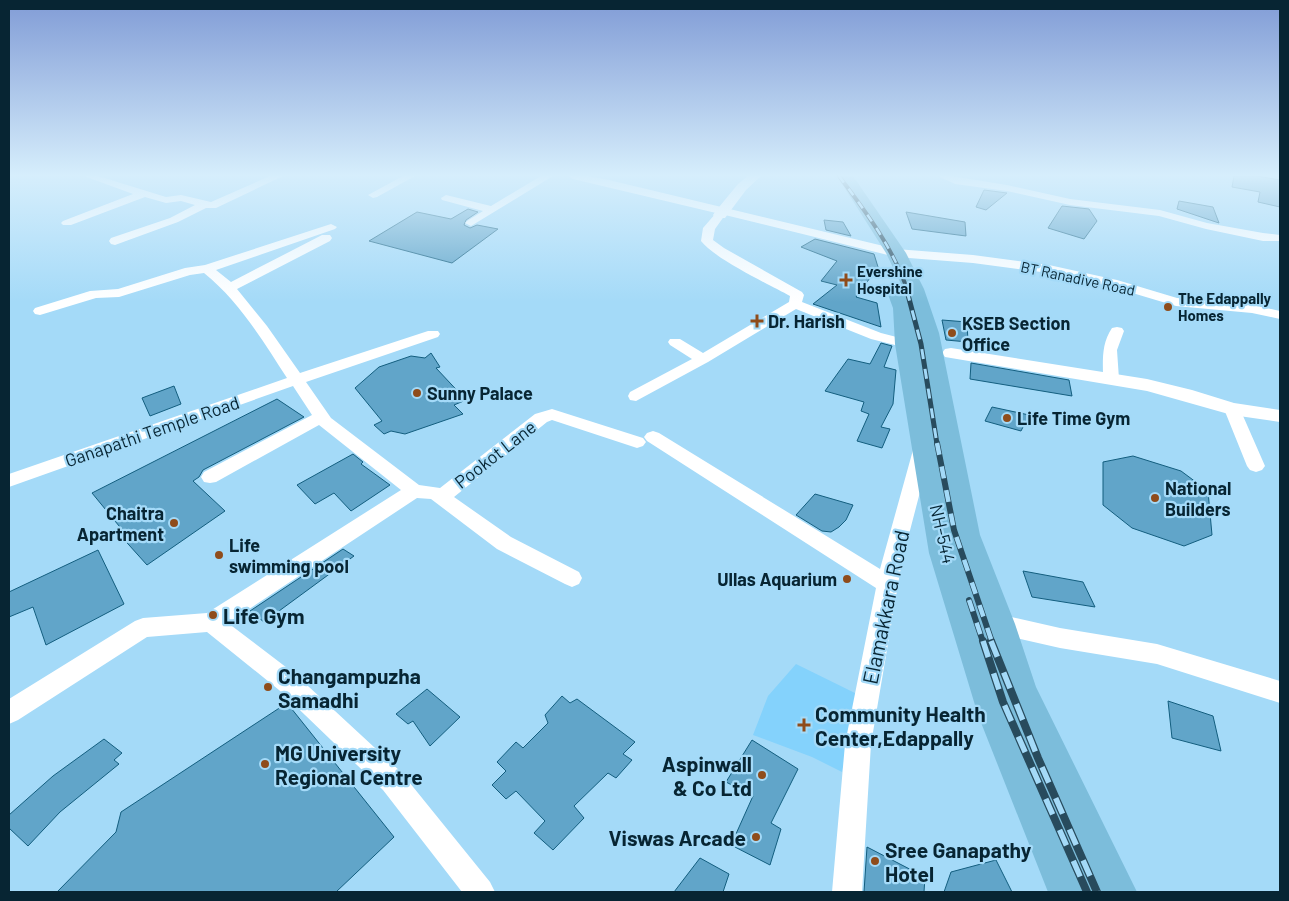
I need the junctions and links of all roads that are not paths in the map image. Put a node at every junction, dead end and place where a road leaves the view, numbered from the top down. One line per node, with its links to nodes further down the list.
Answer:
1 (80, 218): 9 (street)
2 (178, 218): 12 (street)
3 (480, 218): 10 (street)
4 (718, 218): 17 (street)
5 (745, 218): 13 (street, BT Ranadive Road)
6 (857, 218): 13 (main road, NH-544)
7 (873, 218): 14 (main road)
8 (1178, 218): 11 (street)
9 (67, 223)
10 (472, 223)
11 (1280, 238)
12 (115, 241)
13 (874, 246): 14 (street, BT Ranadive Road); 23 (main road, NH-544)
14 (896, 253): 19 (street, BT Ranadive Road); 24 (main road)
15 (207, 269): 16 (street); 16 (street); 18 (street)
16 (229, 288): 27 (street)
17 (795, 304): 23 (street); 25 (street)
18 (40, 311)
19 (1280, 314)
20 (1117, 331): 26 (street)
21 (433, 334): 27 (street, Ganapathi Temple Road)
22 (675, 342): 25 (street)
23 (907, 344): 32 (main road, NH-544)
24 (937, 345): 26 (street); 32 (main road, NH-544)
25 (703, 359): 28 (street)
26 (1111, 378): 29 (street)
27 (296, 380): 30 (street); 35 (street, Ganapathi Temple Road)
28 (636, 396)
29 (1232, 409): 31 (street); 33 (street)
30 (321, 416): 34 (street); 36 (street)
31 (1280, 416)
32 (936, 442): 39 (street, Elamakkara Road); 41 (main road, NH-544); 46 (main road, NH-544)
33 (1256, 466)
34 (210, 476)
35 (9, 481)
36 (414, 491): 37 (street); 40 (street)
37 (441, 496): 38 (street); 39 (street, Pookot Lane)
38 (572, 578)
39 (888, 584): 45 (street, Elamakkara Road)
40 (211, 622): 43 (street); 44 (street)
41 (998, 624): 42 (street); 47 (main road, NH-544)
42 (1280, 692)
43 (9, 712)
44 (480, 892)
45 (847, 892)
46 (1071, 892)
47 (1114, 892)

